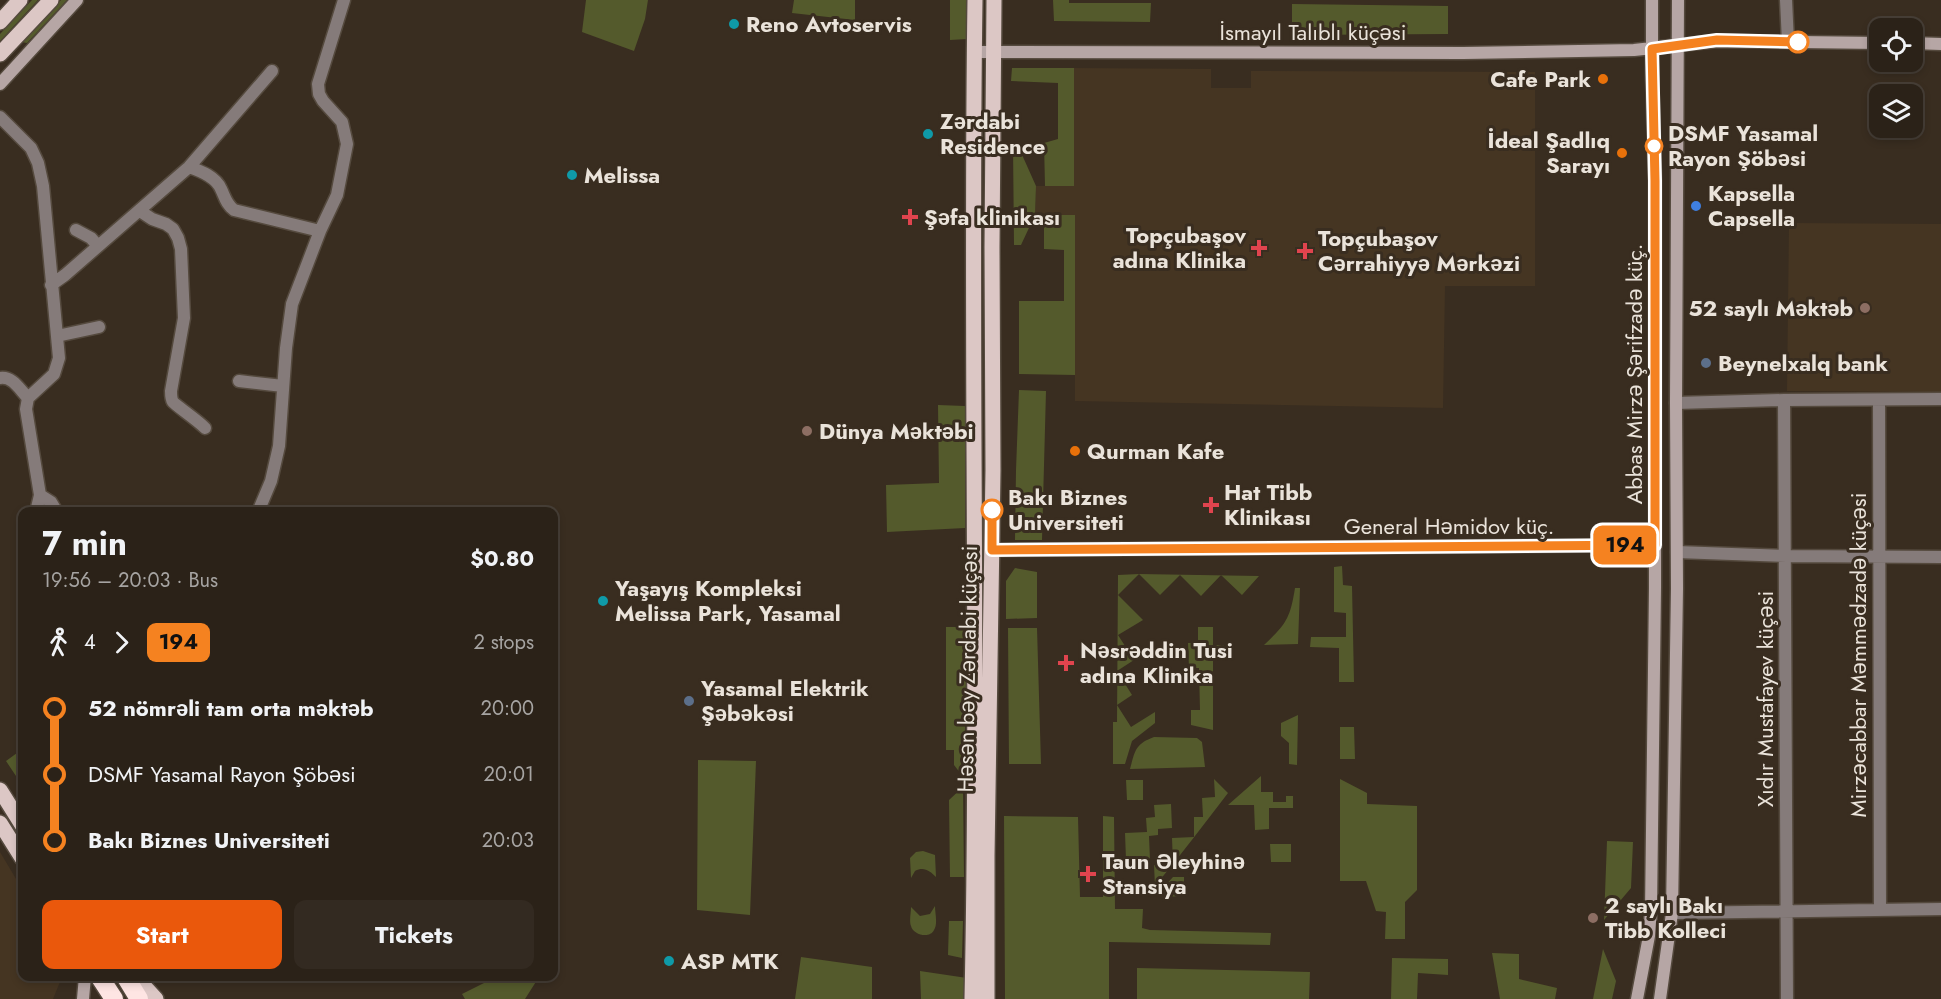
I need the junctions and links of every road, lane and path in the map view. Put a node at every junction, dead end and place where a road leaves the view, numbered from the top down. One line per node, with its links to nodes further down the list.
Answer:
1 (20, 0): 10 (main road)
2 (51, 0): 19 (main road)
3 (77, 0): 21 (main road)
4 (344, 0): 26 (street)
5 (975, 0): 17 (main road, Həsən bəy Zərdabi küçəsi)
6 (994, 0): 18 (main road, Həsən bəy Zərdabi küçəsi)
7 (1652, 0): 16 (main road, Abbas Mirzə Şərifzadə küç.)
8 (1678, 0): 15 (main road, Abbas Mirzə Şərifzadə küç.)
9 (1786, 0): 11 (street)
10 (0, 22)
11 (1788, 42): 12 (main road, İsmayıl Talıblı küçəsi); 15 (main road, İsmayıl Talıblı küçəsi)
12 (1869, 43)
13 (1923, 43): 14 (main road)
14 (1941, 44)
15 (1678, 46): 16 (main road, İsmayıl Talıblı küçəsi); 41 (main road, Abbas Mirzə Şərifzadə küç.)
16 (1652, 49): 18 (main road, İsmayıl Talıblı küçəsi); 45 (main road, Abbas Mirzə Şərifzadə küç.)
17 (975, 52): 18 (main road, İsmayıl Talıblı küçəsi); 33 (main road, Həsən bəy Zərdabi küçəsi)
18 (994, 52): 34 (main road, Həsən bəy Zərdabi küçəsi)
19 (0, 54)
20 (272, 71): 23 (street)
21 (0, 84)
22 (0, 117): 28 (street)
23 (189, 167): 24 (street); 26 (street)
24 (140, 211): 27 (street); 43 (street)
25 (76, 230): 27 (street)
26 (320, 231): 35 (street)
27 (98, 246): 28 (street)
28 (51, 285): 30 (street)
29 (99, 327): 30 (street)
30 (57, 336): 36 (street)
31 (0, 378): 36 (street)
32 (239, 381): 35 (street)
33 (974, 381): 34 (main road); 42 (main road, Həsən bəy Zərdabi küçəsi)
34 (992, 381): 40 (main road, Həsən bəy Zərdabi küçəsi)
35 (283, 386): 49 (street)
36 (28, 398): 44 (street)
37 (1941, 399): 39 (street)
38 (1784, 400): 39 (street); 41 (street); 53 (street, Xıdır Mustafayev küçəsi)
39 (1879, 400): 54 (street, Mirzəcabbar Məmmədzadə küçəsi)
40 (993, 402): 42 (main road); 51 (main road, Həsən bəy Zərdabi küçəsi)
41 (1676, 403): 46 (main road, Abbas Mirzə Şərifzadə küç.)
42 (974, 404): 74 (main road, Həsən bəy Zərdabi küçəsi)
43 (206, 428)
44 (40, 495): 47 (street); 48 (street)
45 (1654, 502): 46 (main road); 50 (main road, Abbas Mirzə Şərifzadə küç.)
46 (1676, 502): 52 (main road, Abbas Mirzə Şərifzadə küç.)
47 (37, 507)
48 (54, 507)
49 (260, 507)
50 (1655, 545): 51 (street, General Həmidov küç.); 76 (main road, Abbas Mirzə Şərifzadə küç.)
51 (992, 550): 75 (main road, Həsən bəy Zərdabi küçəsi)
52 (1677, 552): 53 (street); 63 (main road, Abbas Mirzə Şərifzadə küç.)
53 (1786, 556): 54 (street); 62 (street, Xıdır Mustafayev küçəsi)
54 (1879, 557): 55 (street); 60 (street, Mirzəcabbar Məmmədzadə küçəsi)
55 (1941, 557)
56 (0, 790): 57 (main road)
57 (18, 819)
58 (0, 823): 59 (main road)
59 (18, 852)
60 (1880, 909): 61 (street); 62 (street)
61 (1941, 909)
62 (1786, 912): 63 (street); 78 (street, Xıdır Mustafayev küçəsi)
63 (1672, 913): 77 (main road, Abbas Mirzə Şərifzadə küç.)
64 (85, 981): 69 (main road)
65 (95, 981): 70 (main road)
66 (102, 981): 71 (highway)
67 (128, 981): 72 (highway)
68 (140, 981): 73 (main road)
69 (83, 999)
70 (104, 999)
71 (114, 999)
72 (139, 999)
73 (156, 999)
74 (972, 999)
75 (987, 999)
76 (1637, 999)
77 (1660, 999)
78 (1787, 999)

